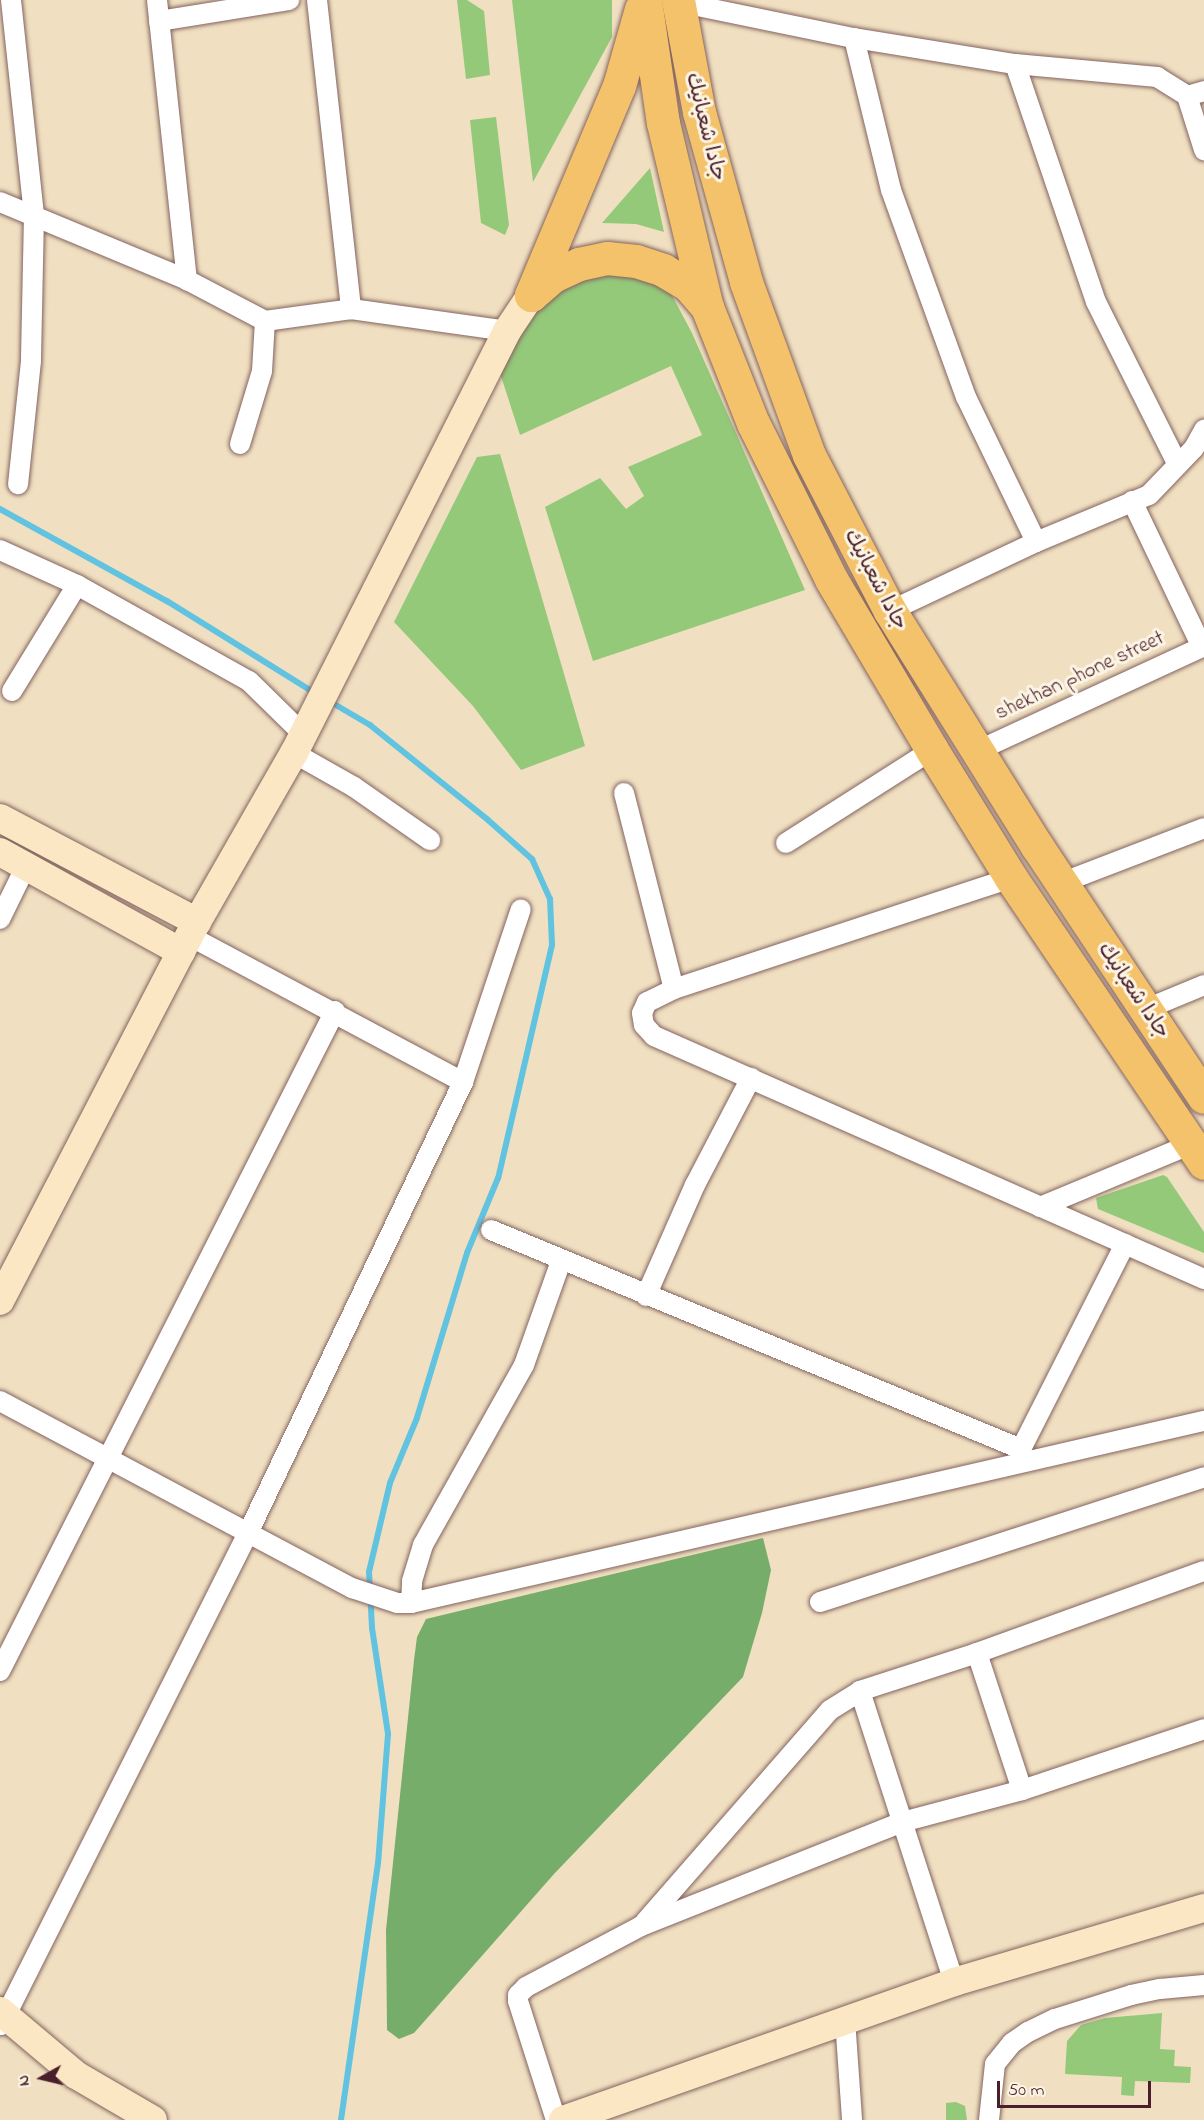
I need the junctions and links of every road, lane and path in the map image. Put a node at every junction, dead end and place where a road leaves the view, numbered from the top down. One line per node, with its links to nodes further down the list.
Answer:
1 (11, 0): 13 (street)
2 (157, 0): 7 (street)
3 (289, 0): 7 (street)
4 (317, 0): 16 (street)
5 (645, 0): 15 (highway); 17 (highway)
6 (678, 1): 8 (street); 28 (highway, جادا شعبانيك)
7 (159, 21): 14 (street)
8 (854, 38): 9 (street); 25 (street)
9 (1015, 64): 10 (street); 22 (street)
10 (1195, 93): 11 (street)
11 (1204, 150)
12 (0, 202): 13 (street)
13 (34, 215): 14 (street); 23 (street)
14 (187, 280): 18 (street)
15 (531, 295): 17 (highway); 19 (main road)
16 (351, 309): 18 (street); 19 (street)
17 (708, 310): 32 (highway, جادا شعبانيك)
18 (265, 321): 21 (street)
19 (507, 331): 31 (main road)
20 (1204, 430): 22 (street)
21 (240, 444)
22 (1178, 465): 24 (street)
23 (18, 483)
24 (1132, 501): 25 (street); 29 (street)
25 (1036, 542): 28 (street)
26 (0, 550): 27 (street)
27 (77, 585): 30 (street); 31 (street)
28 (890, 611): 33 (highway, جادا شعبانيك)
29 (1203, 646): 33 (street, shekhan phone street)
30 (12, 691)
31 (302, 739): 37 (street); 45 (main road)
32 (932, 750): 38 (street); 41 (highway, جادا شعبانيك)
33 (976, 750): 42 (highway, جادا شعبانيك)
34 (624, 793): 47 (street)
35 (0, 818): 45 (main road)
36 (1204, 828): 42 (street)
37 (430, 840)
38 (786, 843)
39 (0, 852): 40 (main road)
40 (26, 866): 44 (street); 45 (main road)
41 (1011, 878): 47 (street); 53 (highway, جادا شعبانيك)
42 (1061, 883): 48 (highway, جادا شعبانيك)
43 (521, 909): 51 (street)
44 (0, 919)
45 (189, 936): 49 (street); 60 (main road)
46 (1204, 985): 48 (street)
47 (674, 989): 50 (street)
48 (1144, 1010): 52 (highway, جادا شعبانيك)
49 (335, 1011): 51 (street); 64 (street)
50 (751, 1078): 54 (street); 59 (street)
51 (463, 1082): 66 (street)
52 (1204, 1097)
53 (1198, 1154): 54 (street)
54 (1040, 1207): 56 (street)
55 (491, 1230): 57 (street)
56 (1125, 1244): 58 (street); 63 (street)
57 (561, 1261): 59 (street); 69 (street)
58 (1204, 1279)
59 (646, 1296): 63 (street)
60 (0, 1301)
61 (0, 1401): 64 (street)
62 (1204, 1421): 63 (street)
63 (1022, 1456): 69 (street)
64 (107, 1458): 66 (street); 71 (street)
65 (1204, 1477): 68 (street)
66 (248, 1533): 69 (street); 80 (street)
67 (1204, 1571): 70 (street)
68 (820, 1602)
69 (404, 1603)
70 (977, 1653): 72 (street); 74 (street)
71 (0, 1671)
72 (860, 1691): 75 (street); 77 (street)
73 (1204, 1729): 74 (street)
74 (1022, 1790): 75 (street)
75 (902, 1822): 77 (street); 78 (street)
76 (1204, 1908): 78 (main road)
77 (641, 1926): 83 (street)
78 (954, 1982): 81 (main road)
79 (1204, 1985): 86 (street)
80 (2, 2018): 82 (main road)
81 (845, 2019): 84 (main road); 85 (street)
82 (153, 2120)
83 (556, 2120)
84 (563, 2120)
85 (852, 2120)
86 (989, 2120)

